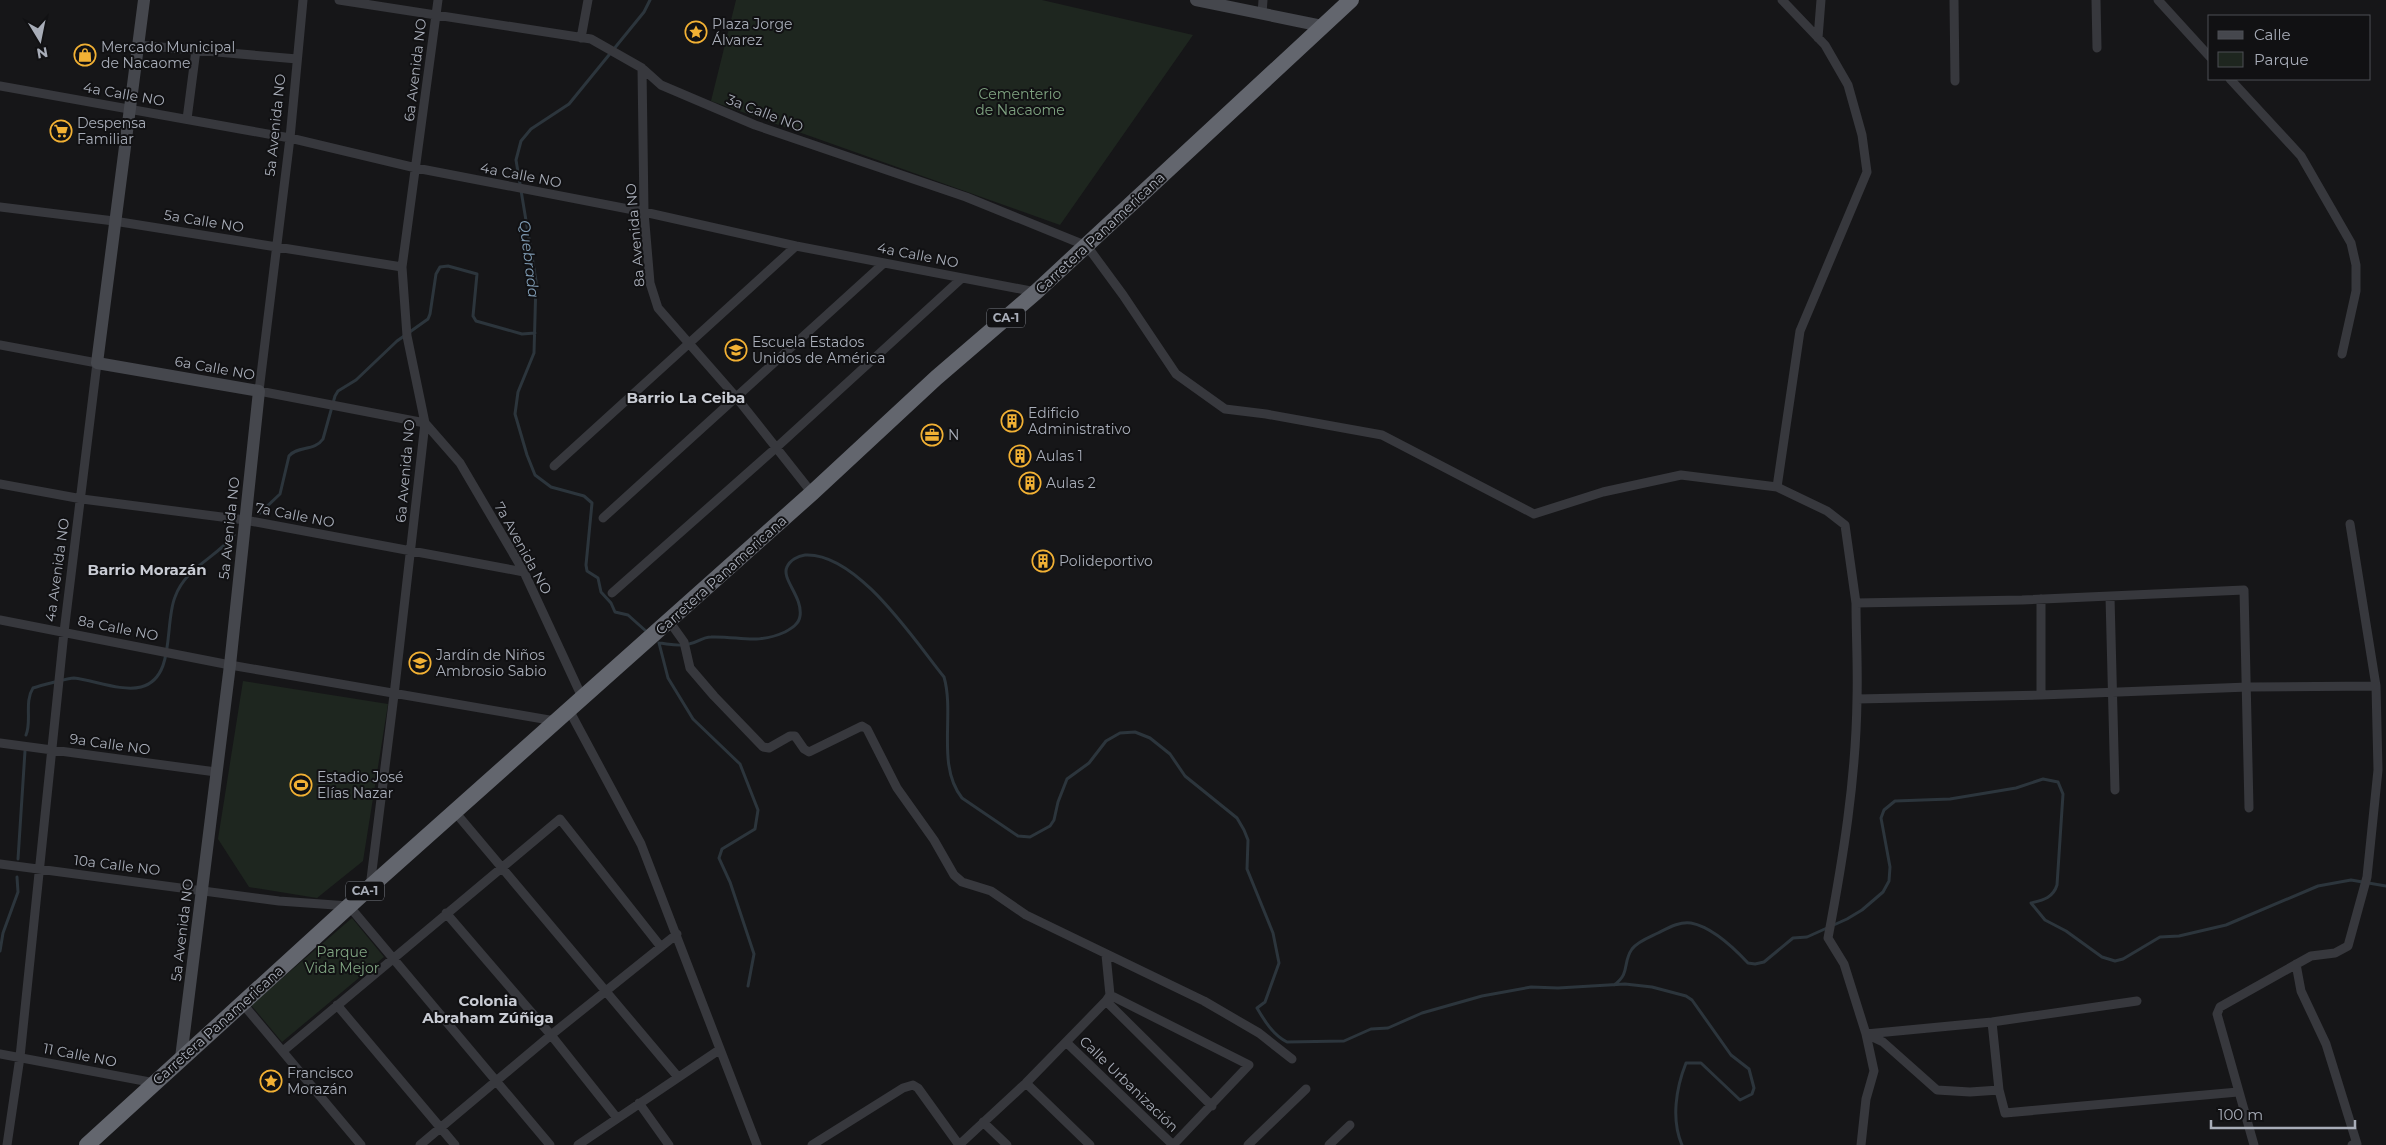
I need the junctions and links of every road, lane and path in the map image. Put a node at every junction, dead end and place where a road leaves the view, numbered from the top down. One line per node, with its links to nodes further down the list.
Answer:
1 (144, 0): 19 (street, 4a Avenida NO)
2 (303, 0): 23 (street, 5a Avenida NO)
3 (339, 0): 15 (street, 3a Calle NO)
4 (438, 0): 15 (street, 6a Avenida NO)
5 (588, 0): 17 (street)
6 (1196, 0): 14 (street)
7 (1263, 0): 14 (street)
8 (1351, 0): 16 (highway, Carretera Panamericana / CA-1)
9 (1782, 0): 18 (street)
10 (1821, 0): 18 (street)
11 (1954, 0): 26 (street)
12 (2096, 0): 20 (street)
13 (2158, 0): 22 (street)
14 (1262, 14): 16 (street)
15 (436, 16): 17 (street, 3a Calle NO); 31 (street, 6a Avenida NO)
16 (1322, 26): 37 (highway, Carretera Panamericana / CA-1)
17 (581, 38): 24 (street, 3a Calle NO)
18 (1818, 38): 52 (street)
19 (138, 45): 21 (street); 28 (street, 4a Avenida NO)
20 (2097, 48)
21 (196, 50): 23 (street); 29 (street)
22 (2208, 54)
23 (297, 59): 30 (street, 5a Avenida NO)
24 (642, 68): 33 (street, 8a Avenida NO); 37 (street, 3a Calle NO)
25 (2231, 80): 44 (street)
26 (1955, 81)
27 (0, 86): 28 (street, 4a Calle NO)
28 (130, 110): 29 (street, 4a Calle NO); 34 (street, 4a Avenida NO)
29 (187, 119): 30 (street, 4a Calle NO)
30 (290, 138): 31 (street, 4a Calle NO); 35 (street, 5a Avenida NO)
31 (416, 168): 33 (street, 4a Calle NO); 39 (street, 6a Avenida NO)
32 (0, 207): 34 (street, 5a Calle NO)
33 (644, 212): 36 (street, 4a Calle NO); 42 (street, 8a Avenida NO)
34 (114, 221): 35 (street, 5a Calle NO); 45 (street, 4a Avenida NO)
35 (276, 246): 39 (street, 5a Calle NO); 46 (street, 5a Avenida NO)
36 (796, 246): 38 (street, 4a Calle NO); 42 (street)
37 (1087, 246): 41 (highway, Carretera Panamericana / CA-1); 52 (street)
38 (884, 263): 40 (street, 4a Calle NO); 47 (street)
39 (402, 267): 48 (street, 6a Avenida NO)
40 (962, 278): 41 (street, 4a Calle NO); 49 (street)
41 (1036, 292): 53 (highway, Carretera Panamericana / CA-1)
42 (689, 343): 47 (street, 8a Avenida NO); 50 (street)
43 (0, 345): 45 (street, 6a Calle NO)
44 (2342, 354)
45 (97, 363): 46 (street, 6a Calle NO); 54 (street, 4a Avenida NO)
46 (258, 391): 48 (street, 6a Calle NO); 56 (street, 5a Avenida NO)
47 (736, 397): 49 (street, 8a Avenida NO); 55 (street)
48 (425, 422): 58 (street, 6a Avenida NO); 59 (street, 7a Avenida NO)
49 (777, 447): 53 (street, 8a Avenida NO); 60 (street)
50 (554, 466)
51 (0, 484): 54 (street, 7a Calle NO)
52 (1778, 487): 63 (street)
53 (812, 494): 65 (highway, Carretera Panamericana / CA-1)
54 (82, 498): 56 (street, 7a Calle NO); 66 (street, 4a Avenida NO)
55 (604, 518)
56 (244, 520): 58 (street, 7a Calle NO); 67 (street, 5a Avenida NO)
57 (2350, 524): 68 (street)
58 (411, 552): 59 (street, 7a Calle NO); 71 (street, 6a Avenida NO)
59 (524, 572): 73 (street, 7a Avenida NO)
60 (612, 593)
61 (2110, 597): 62 (street); 69 (street); 70 (street)
62 (2041, 599): 63 (street); 72 (street)
63 (1856, 603): 74 (street)
64 (0, 620): 66 (street, 8a Calle NO)
65 (657, 631): 73 (highway, Carretera Panamericana / CA-1); 93 (street)
66 (64, 632): 67 (street, 8a Calle NO); 78 (street, 4a Avenida NO)
67 (230, 665): 71 (street, 8a Calle NO); 80 (street, 5a Avenida NO)
68 (2376, 686): 69 (street); 79 (street)
69 (2248, 687): 70 (street); 82 (street)
70 (2112, 691): 72 (street); 81 (street)
71 (394, 695): 76 (street, 8a Calle NO); 87 (street, 6a Avenida NO)
72 (2041, 695): 74 (street)
73 (582, 696): 75 (highway, Carretera Panamericana / CA-1)
74 (1857, 699): 102 (street)
75 (569, 710): 76 (highway, Carretera Panamericana / CA-1); 91 (street)
76 (555, 721): 83 (highway, Carretera Panamericana / CA-1)
77 (0, 743): 78 (street, 9a Calle NO)
78 (51, 750): 80 (street, 9a Calle NO); 86 (street, 4a Avenida NO)
79 (2382, 770): 95 (street)
80 (216, 772): 88 (street, 5a Avenida NO)
81 (2114, 790)
82 (2249, 808)
83 (455, 812): 85 (street); 87 (highway, Carretera Panamericana / CA-1)
84 (0, 864): 86 (street, 10a Calle NO)
85 (502, 867): 90 (street); 92 (street); 96 (street)
86 (39, 870): 88 (street, 10a Calle NO); 108 (street, 4a Avenida NO)
87 (370, 887): 89 (highway, Carretera Panamericana / CA-1)
88 (202, 890): 89 (street, 10a Calle NO); 109 (street, 5a Avenida NO)
89 (349, 906): 94 (street); 99 (highway, Carretera Panamericana / CA-1)
90 (446, 914): 94 (street); 103 (street)
91 (677, 934): 92 (street); 106 (street)
92 (661, 946): 96 (street)
93 (1106, 955): 97 (street); 110 (street)
94 (394, 958): 100 (street); 112 (street)
95 (2296, 964): 117 (street); 143 (street)
96 (605, 992): 103 (street); 111 (street)
97 (1108, 998): 104 (street); 119 (street); 119 (street)
98 (2137, 1002): 101 (street)
99 (242, 1003): 105 (street); 109 (highway, Carretera Panamericana / CA-1)
100 (337, 1005): 105 (street); 123 (street)
101 (1992, 1022): 102 (street); 116 (street)
102 (1866, 1034): 116 (street); 141 (street)
103 (551, 1035): 112 (street); 120 (street)
104 (1066, 1042): 114 (street); 138 (street, Calle Urbanización)
105 (283, 1050): 127 (street)
106 (719, 1050): 111 (street); 133 (street)
107 (0, 1054): 108 (street, 11 Calle NO)
108 (20, 1057): 113 (street, 11 Calle NO); 125 (street, 4a Avenida NO)
109 (181, 1058): 113 (highway, Carretera Panamericana / CA-1)
110 (1292, 1059)
111 (678, 1077): 118 (street)
112 (496, 1081): 123 (street); 130 (street)
113 (155, 1082): 126 (highway, Carretera Panamericana / CA-1)
114 (1026, 1083): 121 (street); 137 (street)
115 (1306, 1089): 139 (street)
116 (1999, 1090): 117 (street)
117 (2238, 1092): 142 (street)
118 (639, 1103): 120 (street); 132 (street)
119 (1212, 1106): 138 (street)
120 (617, 1118): 124 (street)
121 (983, 1122): 135 (street); 136 (street)
122 (1350, 1125): 140 (street)
123 (440, 1128): 128 (street); 129 (street)
124 (589, 1142): 131 (street)
125 (7, 1145)
126 (87, 1145)
127 (361, 1145)
128 (420, 1145)
129 (455, 1145)
130 (550, 1145)
131 (578, 1145)
132 (669, 1145)
133 (757, 1145)
134 (812, 1145): 135 (street)
135 (959, 1145)
136 (1007, 1145)
137 (1090, 1145)
138 (1173, 1145)
139 (1248, 1145)
140 (1329, 1145)
141 (1861, 1145)
142 (2254, 1145)
143 (2352, 1145)

